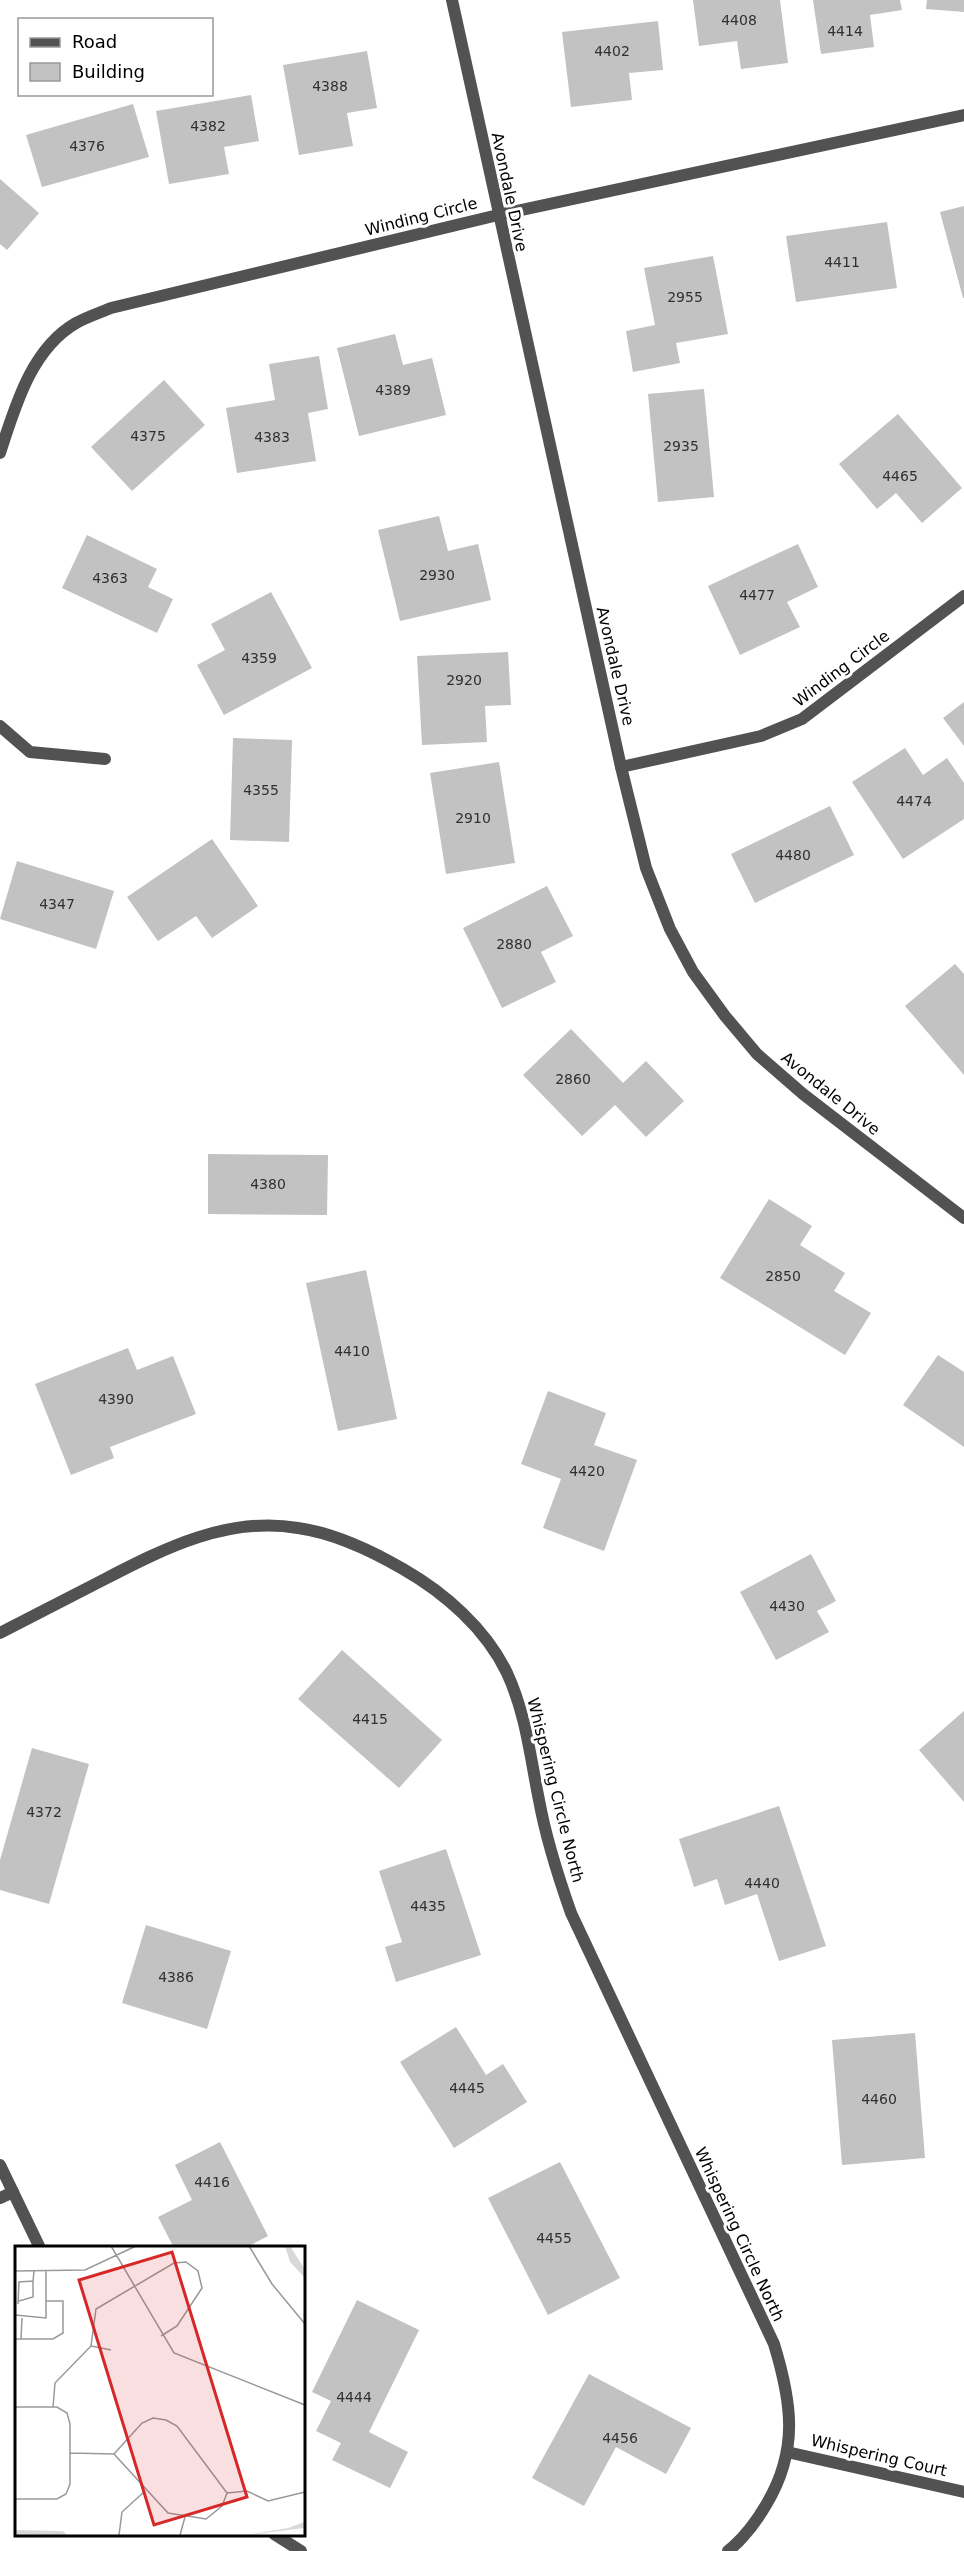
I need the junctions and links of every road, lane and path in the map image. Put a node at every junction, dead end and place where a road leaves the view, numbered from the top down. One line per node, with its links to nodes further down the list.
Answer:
1 (452, 0): 3 (street, Avondale Drive)
2 (964, 115): 3 (street, Winding Circle)
3 (498, 214): 4 (street, Winding Circle); 8 (street, Avondale Drive)
4 (0, 453)
5 (964, 596): 8 (street, Winding Circle)
6 (0, 726): 7 (street)
7 (105, 759)
8 (621, 767): 9 (street, Avondale Drive)
9 (964, 1218)
10 (0, 1633): 15 (street, Whispering Circle North)
11 (0, 2165): 12 (street)
12 (13, 2192): 13 (street); 14 (street)
13 (0, 2198)
14 (39, 2246)
15 (787, 2452): 16 (street, Whispering Court); 19 (street, Whispering Circle North)
16 (964, 2492)
17 (276, 2536): 18 (street)
18 (300, 2551)
19 (728, 2551)

